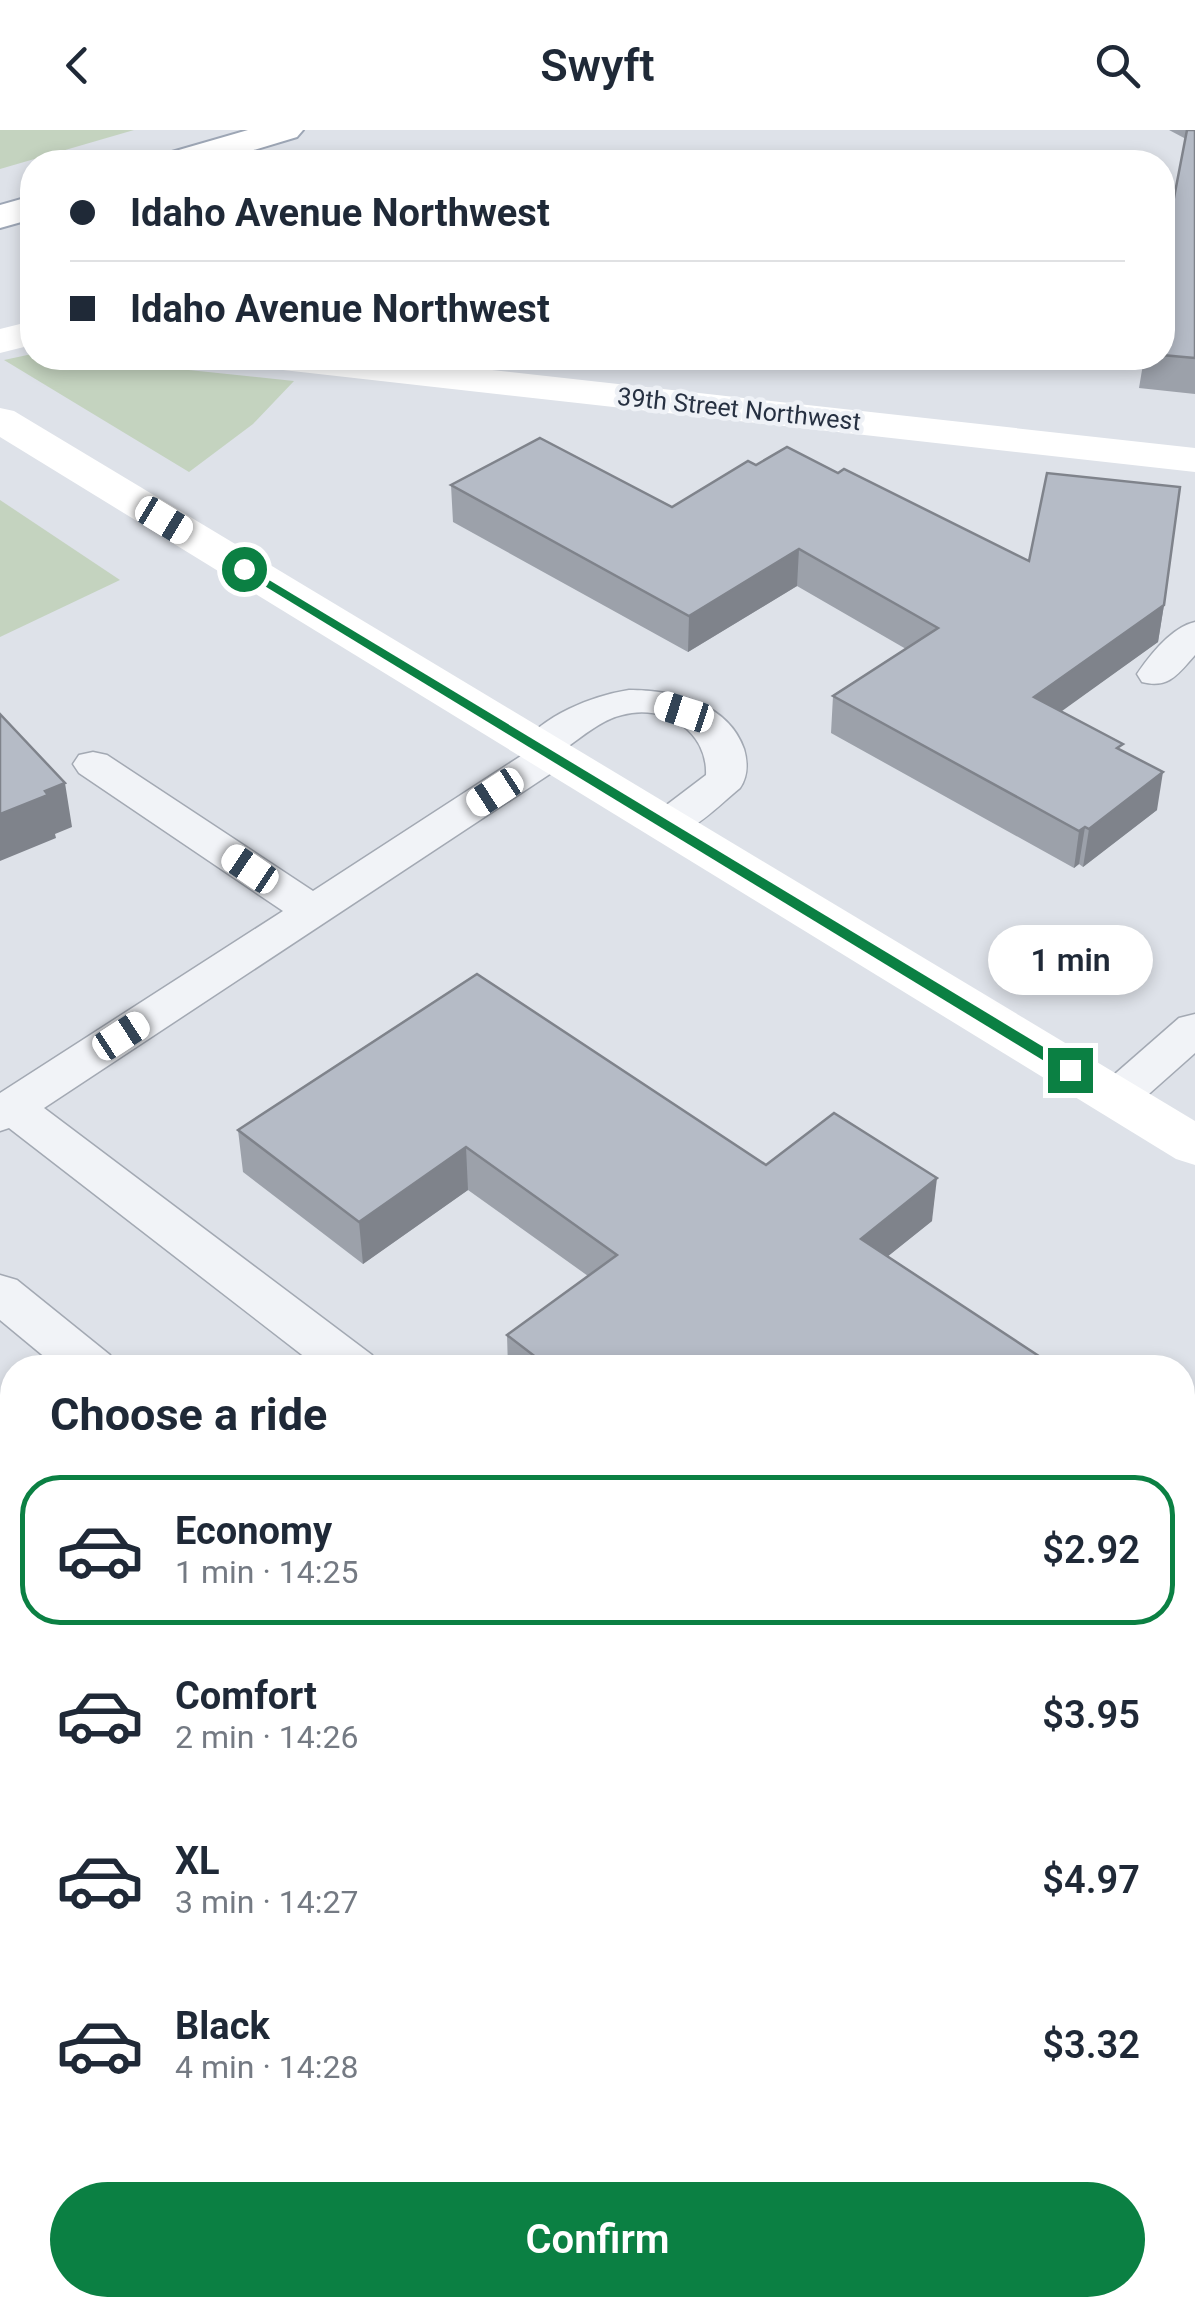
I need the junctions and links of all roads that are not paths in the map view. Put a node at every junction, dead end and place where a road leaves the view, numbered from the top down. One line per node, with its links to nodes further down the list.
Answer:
1 (285, 130): 2 (street)
2 (218, 150)
3 (390, 370): 5 (street, 39th Street Northwest)
4 (0, 420): 8 (street)
5 (1195, 460)
6 (1195, 633): 7 (lane)
7 (1156, 674)
8 (546, 752): 10 (street); 10 (lane); 11 (lane)
9 (92, 764): 11 (lane)
10 (667, 825): 13 (street)
11 (313, 911): 14 (lane)
12 (1195, 1029): 13 (lane)
13 (1116, 1098): 15 (street)
14 (6, 1111): 18 (lane)
15 (1195, 1146)
16 (0, 1293): 17 (lane)
17 (76, 1355)
18 (336, 1355)

